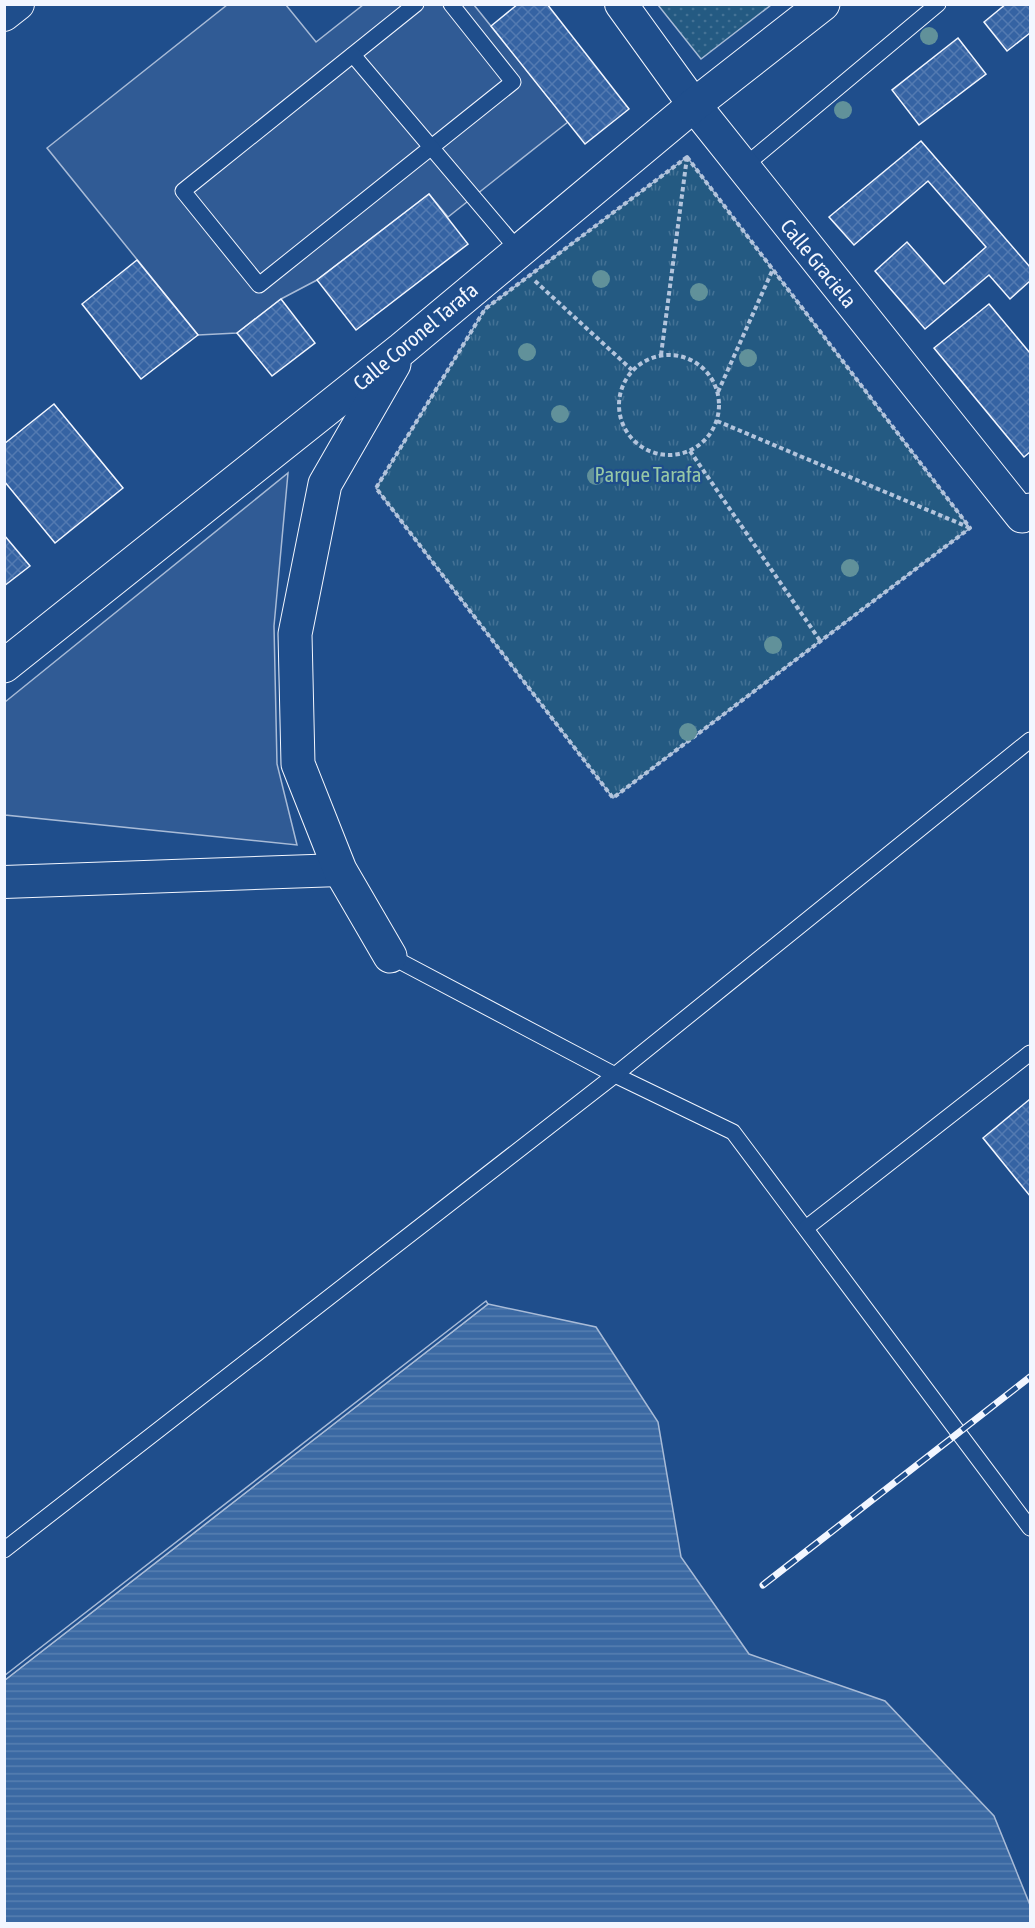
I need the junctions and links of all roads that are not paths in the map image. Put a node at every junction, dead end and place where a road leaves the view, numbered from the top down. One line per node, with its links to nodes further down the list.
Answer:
1 (18, 4): 7 (street)
2 (416, 4): 8 (lane)
3 (451, 4): 10 (lane)
4 (621, 4): 9 (street, Calle Graciela)
5 (823, 4): 9 (street, Calle Coronel Tarafa)
6 (938, 4): 11 (lane)
7 (4, 15)
8 (353, 55): 10 (lane); 10 (lane)
9 (694, 105): 11 (street, Calle Graciela); 12 (street, Calle Coronel Tarafa)
10 (431, 147): 12 (lane)
11 (742, 168): 14 (street, Calle Graciela)
12 (524, 263): 13 (street, Calle Coronel Tarafa)
13 (402, 349): 15 (street, Calle Coronel Tarafa); 17 (street)
14 (1026, 513)
15 (4, 666)
16 (1030, 740): 21 (lane)
17 (340, 870): 18 (street); 19 (street)
18 (4, 882)
19 (390, 956): 21 (lane)
20 (1030, 1053): 22 (lane)
21 (615, 1076): 22 (lane); 24 (lane)
22 (806, 1228): 23 (lane)
23 (1030, 1528)
24 (4, 1550)

